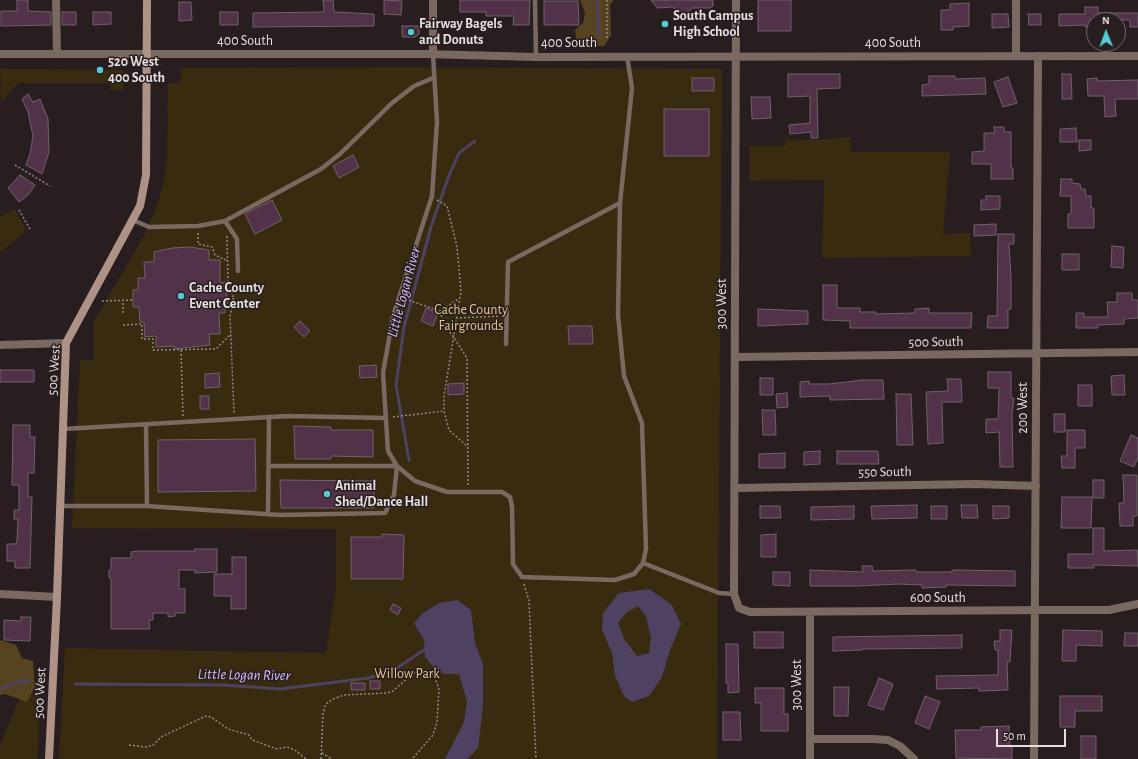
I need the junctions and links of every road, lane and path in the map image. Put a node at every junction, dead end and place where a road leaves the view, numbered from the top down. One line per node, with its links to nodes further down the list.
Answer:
1 (56, 0): 10 (street)
2 (147, 0): 11 (street, 500 West)
3 (433, 0): 12 (street)
4 (535, 0): 18 (lane)
5 (607, 0): 8 (path)
6 (736, 0): 14 (street, 300 West)
7 (1016, 0): 15 (street)
8 (608, 40)
9 (0, 54): 10 (street, 400 South)
10 (57, 54): 11 (street, 400 South)
11 (147, 54): 12 (street, 400 South); 25 (street, 500 West)
12 (433, 54): 18 (street, 400 South); 19 (lane)
13 (627, 56): 14 (street, 400 South); 18 (street, 400 South); 23 (lane)
14 (735, 56): 15 (street, 400 South); 52 (street, 300 West)
15 (1016, 56): 16 (street, 400 South)
16 (1038, 56): 17 (street, 400 South); 51 (street, 200 West)
17 (1138, 56)
18 (536, 57)
19 (433, 78): 22 (lane); 26 (lane)
20 (15, 165): 21 (path)
21 (50, 186)
22 (432, 196): 32 (path); 56 (lane)
23 (620, 204): 41 (lane); 70 (lane)
24 (19, 210): 28 (path)
25 (133, 220): 27 (lane); 46 (street, 500 West)
26 (225, 221): 27 (lane); 31 (lane)
27 (198, 226): 30 (path)
28 (30, 229)
29 (228, 247): 30 (path)
30 (228, 261): 34 (path)
31 (238, 271)
32 (460, 298): 39 (path); 42 (path)
33 (228, 299): 34 (path)
34 (234, 299): 44 (path)
35 (405, 299): 39 (path)
36 (124, 300): 37 (path); 38 (path); 40 (path)
37 (133, 300)
38 (102, 301)
39 (440, 311): 45 (path)
40 (123, 313)
41 (506, 316): 42 (path); 47 (lane)
42 (456, 318): 45 (path)
43 (123, 325): 49 (path)
44 (231, 334): 49 (path); 57 (path)
45 (453, 336): 53 (path); 61 (path)
46 (66, 343): 48 (street); 60 (street, 500 West)
47 (506, 344)
48 (0, 345)
49 (181, 350): 58 (path)
50 (1138, 352): 51 (street, 500 South)
51 (1036, 354): 52 (street, 500 South); 64 (street, 200 West)
52 (735, 357): 65 (street, 300 West)
53 (444, 411): 55 (path); 61 (path)
54 (269, 417): 56 (lane); 57 (lane); 62 (lane)
55 (393, 417)
56 (385, 418): 63 (lane)
57 (234, 419): 58 (lane)
58 (183, 422): 59 (lane)
59 (146, 424): 60 (lane); 68 (lane)
60 (63, 429): 67 (street, 500 West)
61 (468, 447): 66 (path)
62 (269, 466): 63 (lane); 69 (lane)
63 (397, 466): 66 (lane); 69 (lane)
64 (1036, 486): 65 (street, 550 South); 77 (street, 200 West)
65 (735, 488): 73 (street, 300 West)
66 (468, 494): 71 (lane)
67 (61, 506): 68 (lane); 74 (street, 500 West)
68 (147, 506): 69 (lane)
69 (268, 514)
70 (643, 563): 71 (lane); 73 (lane)
71 (522, 577): 87 (path)
72 (0, 594): 74 (street)
73 (734, 594): 76 (street, 300 West)
74 (57, 597): 82 (street, 500 West)
75 (1138, 604): 77 (street, 600 South)
76 (739, 608): 78 (street, 600 South)
77 (1035, 610): 78 (street, 600 South); 90 (street, 200 West)
78 (810, 612): 79 (street, 300 West)
79 (810, 739): 88 (street, 300 West); 89 (street)
80 (130, 745): 83 (path)
81 (322, 753): 84 (path); 85 (path); 86 (path)
82 (49, 759)
83 (306, 759)
84 (321, 759)
85 (332, 759)
86 (412, 759)
87 (536, 759)
88 (810, 759)
89 (914, 759)
90 (1034, 759)

